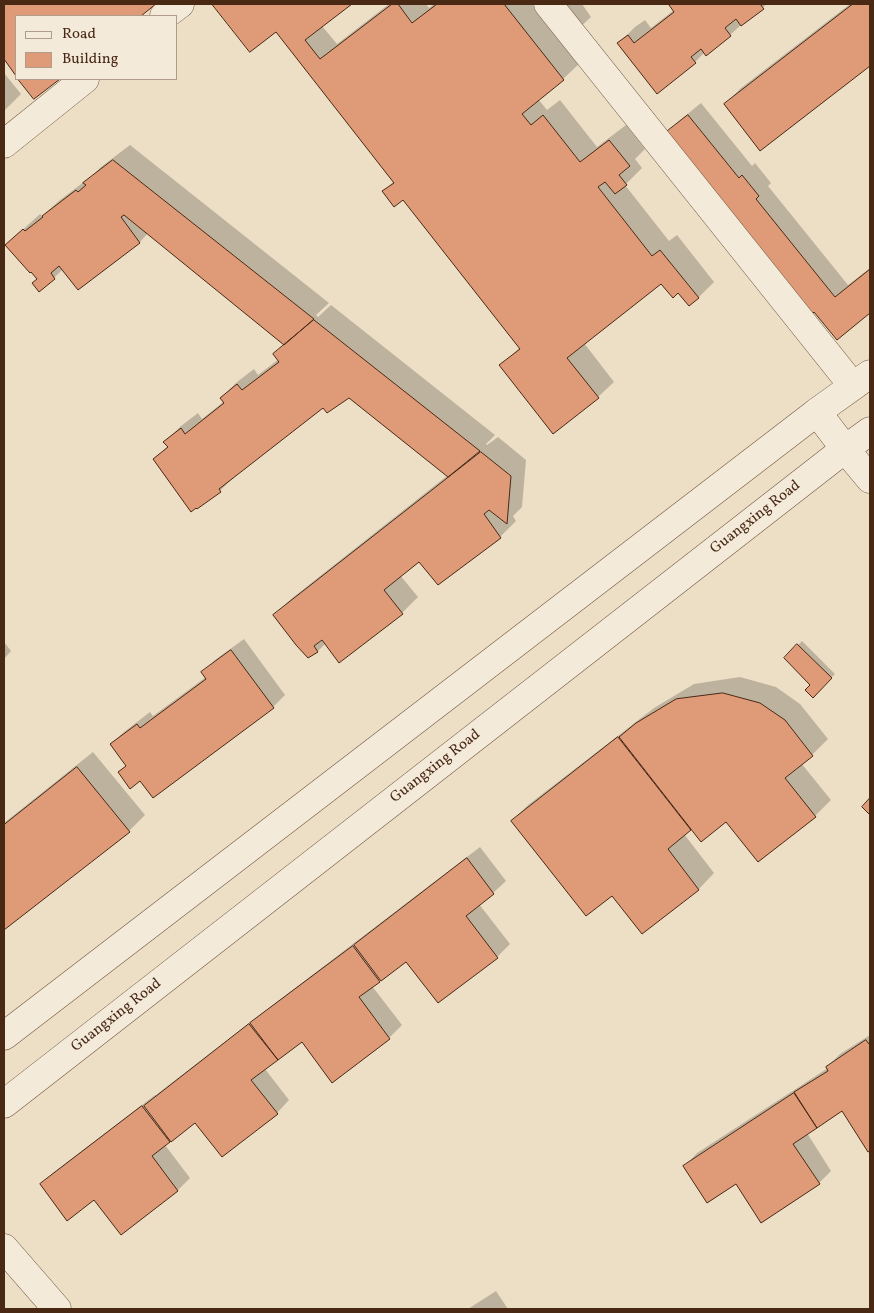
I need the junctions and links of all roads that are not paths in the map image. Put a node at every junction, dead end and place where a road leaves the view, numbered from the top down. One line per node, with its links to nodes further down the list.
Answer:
1 (180, 4): 3 (street)
2 (548, 4): 6 (street)
3 (165, 15)
4 (84, 80): 5 (street)
5 (4, 144)
6 (862, 380): 7 (street)
7 (817, 412): 9 (street); 11 (street)
8 (870, 431): 9 (street, Guangxing Road)
9 (845, 449): 10 (street); 12 (street, Guangxing Road)
10 (870, 479)
11 (4, 1036)
12 (4, 1104)
13 (4, 1248): 14 (street)
14 (57, 1309)

